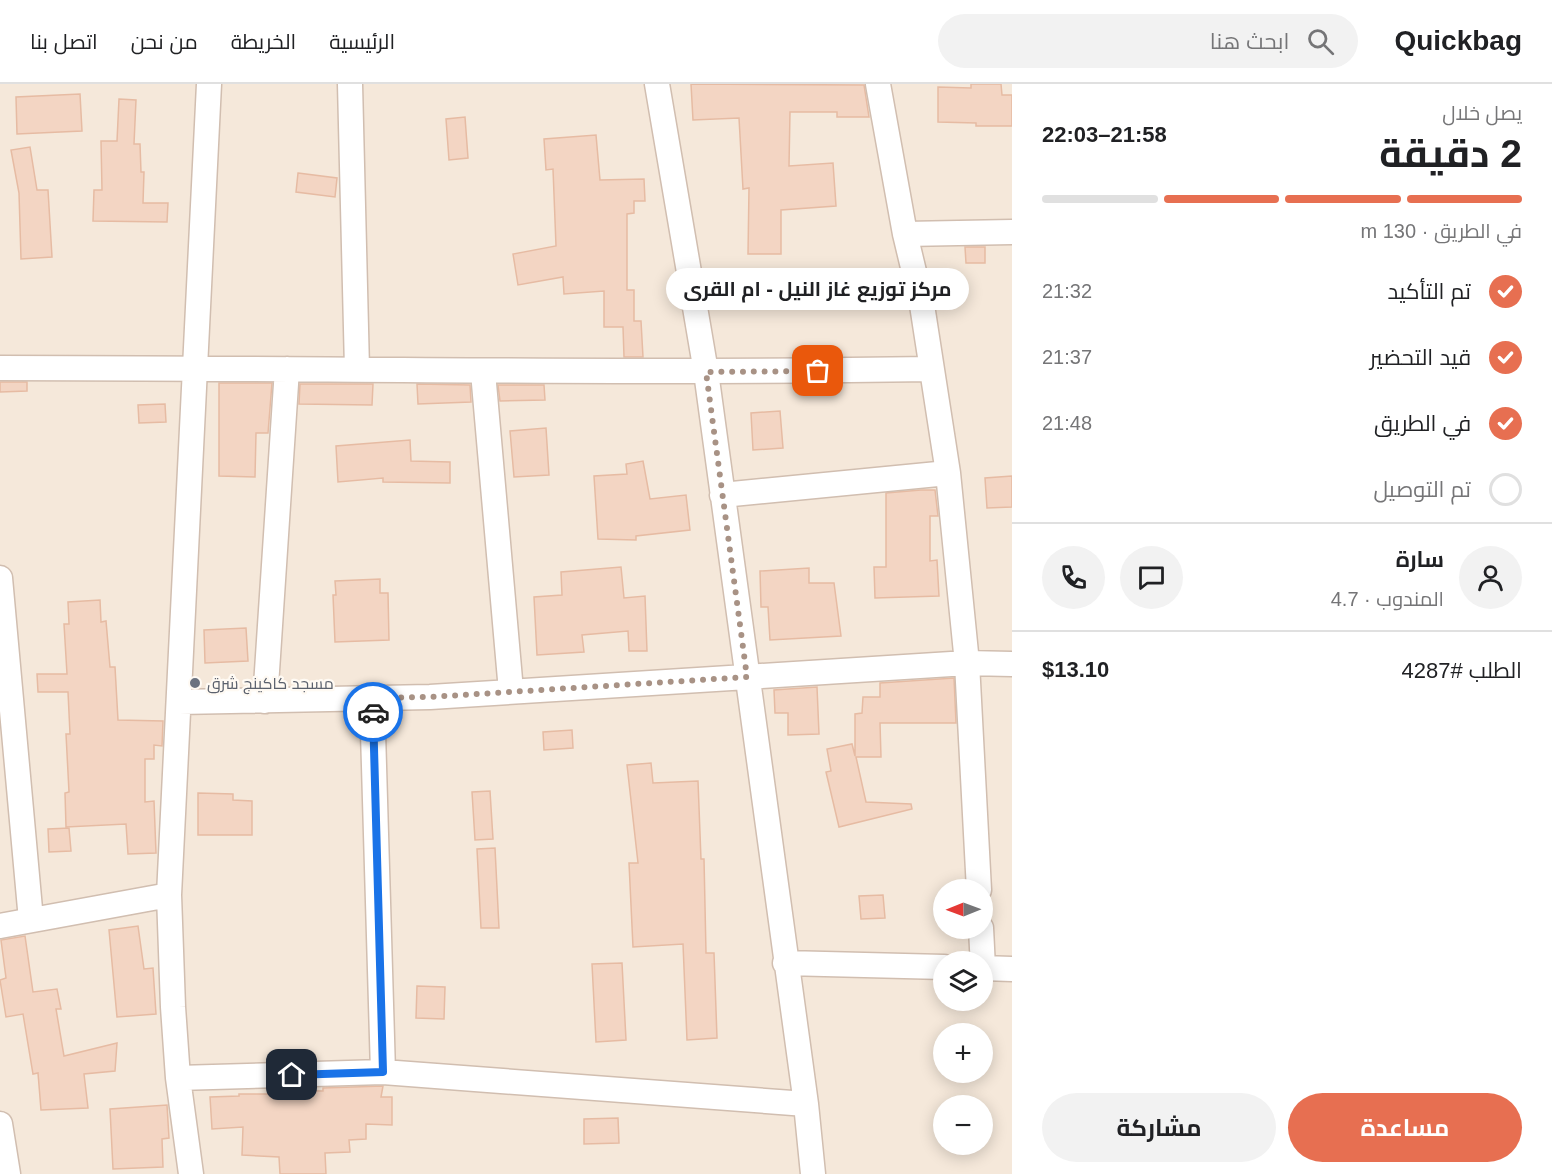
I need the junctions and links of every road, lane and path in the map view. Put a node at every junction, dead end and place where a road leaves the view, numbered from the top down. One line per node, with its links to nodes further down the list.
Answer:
1 (209, 84): 8 (street)
2 (350, 84): 10 (street)
3 (657, 84): 13 (street)
4 (878, 84): 6 (street)
5 (1012, 232): 6 (street)
6 (905, 234): 11 (street)
7 (0, 368): 8 (street)
8 (195, 368): 9 (street); 23 (street)
9 (287, 369): 10 (street); 22 (street)
10 (357, 369): 12 (street)
11 (931, 369): 13 (street); 14 (street)
12 (483, 372): 13 (street); 20 (street)
13 (706, 372): 15 (street)
14 (948, 473): 15 (street); 17 (street)
15 (722, 495): 19 (street)
16 (0, 578): 26 (street)
17 (967, 663): 18 (street); 19 (street); 24 (street)
18 (1012, 664)
19 (747, 677): 20 (street); 28 (street)
20 (511, 691): 21 (street)
21 (372, 698): 22 (street); 32 (street)
22 (265, 701): 23 (street)
23 (179, 702): 25 (street)
24 (978, 879)
25 (169, 895): 26 (street); 33 (street)
26 (32, 920): 27 (street)
27 (0, 926)
28 (785, 963): 29 (street); 34 (street)
29 (933, 967)
30 (993, 968): 31 (street)
31 (1012, 969)
32 (383, 1072): 33 (street); 34 (street)
33 (178, 1078): 37 (street)
34 (806, 1104): 38 (street)
35 (0, 1124): 36 (street)
36 (8, 1174)
37 (191, 1174)
38 (813, 1174)

